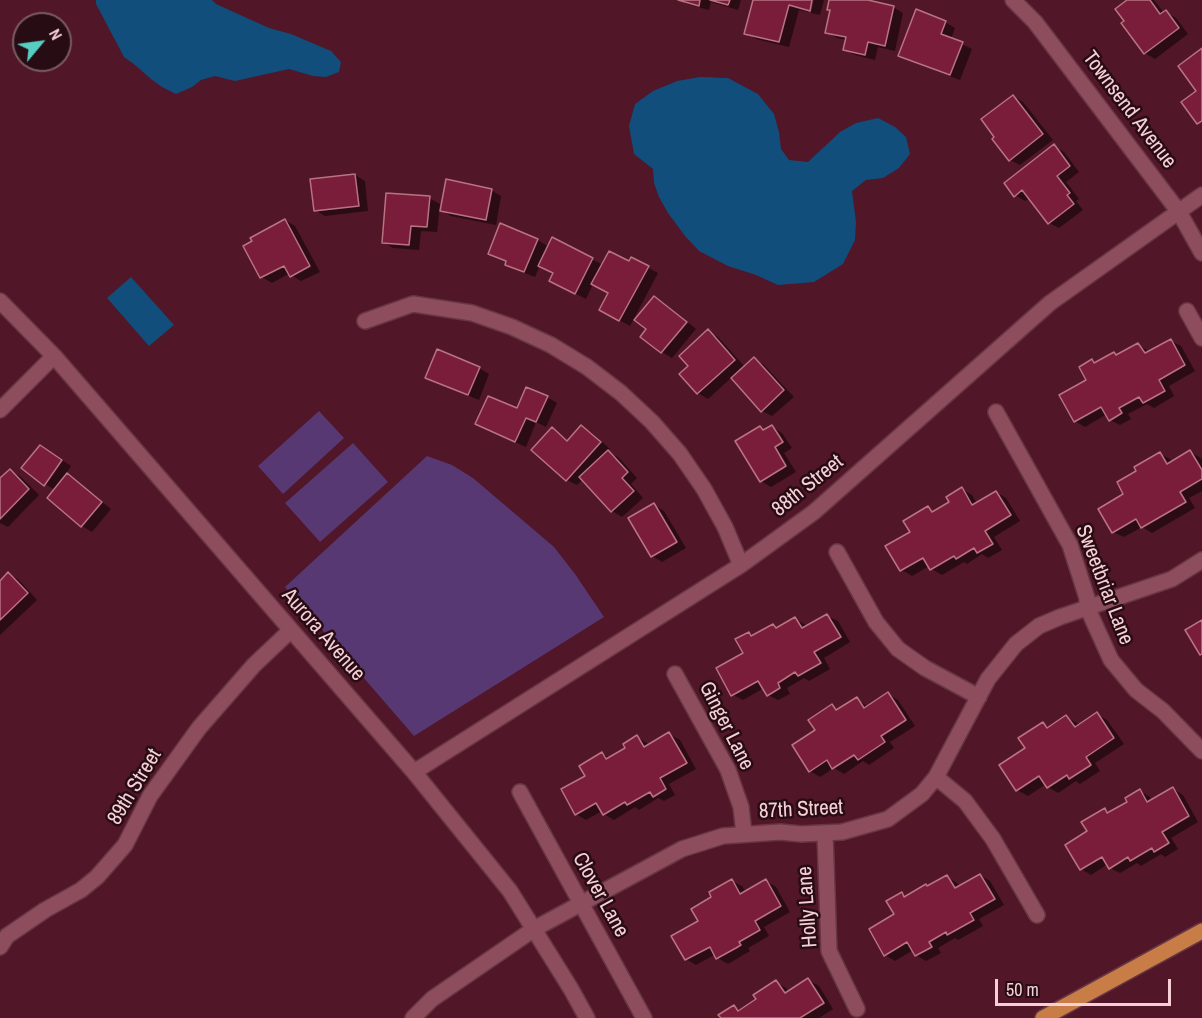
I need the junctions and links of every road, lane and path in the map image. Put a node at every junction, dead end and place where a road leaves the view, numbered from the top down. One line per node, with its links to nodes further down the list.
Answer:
1 (1013, 0): 3 (street, Townsend Avenue)
2 (1202, 195): 3 (street, 88th Street)
3 (1179, 212): 4 (street, Townsend Avenue); 14 (street, 88th Street)
4 (1202, 253)
5 (0, 301): 9 (street, Aurora Avenue)
6 (1187, 311): 8 (street)
7 (365, 321): 14 (street)
8 (1202, 338)
9 (54, 356): 10 (street); 16 (street, Aurora Avenue)
10 (0, 410)
11 (996, 412): 15 (street, Sweetbriar Lane)
12 (837, 552): 18 (street)
13 (1202, 560): 15 (street, 87th Street)
14 (741, 565): 20 (street, 88th Street)
15 (1087, 607): 18 (street, 87th Street); 19 (street, Sweetbriar Lane)
16 (291, 630): 20 (street, Aurora Avenue); 29 (street, 89th Street)
17 (675, 674): 24 (street, Ginger Lane)
18 (979, 697): 21 (street, 87th Street)
19 (1202, 751)
20 (414, 772): 27 (street, Aurora Avenue)
21 (936, 777): 23 (street, 87th Street); 26 (street)
22 (520, 792): 25 (street, Clover Lane)
23 (825, 833): 24 (street, 87th Street); 30 (street, Holly Lane)
24 (744, 834): 25 (street, 87th Street)
25 (581, 903): 27 (street, 87th Street); 33 (street, Clover Lane)
26 (1037, 915)
27 (534, 929): 31 (street, 87th Street); 32 (street, Aurora Avenue)
28 (1202, 931): 34 (main road)
29 (0, 947)
30 (857, 1009)
31 (413, 1018)
32 (587, 1018)
33 (644, 1018)
34 (1043, 1018)

